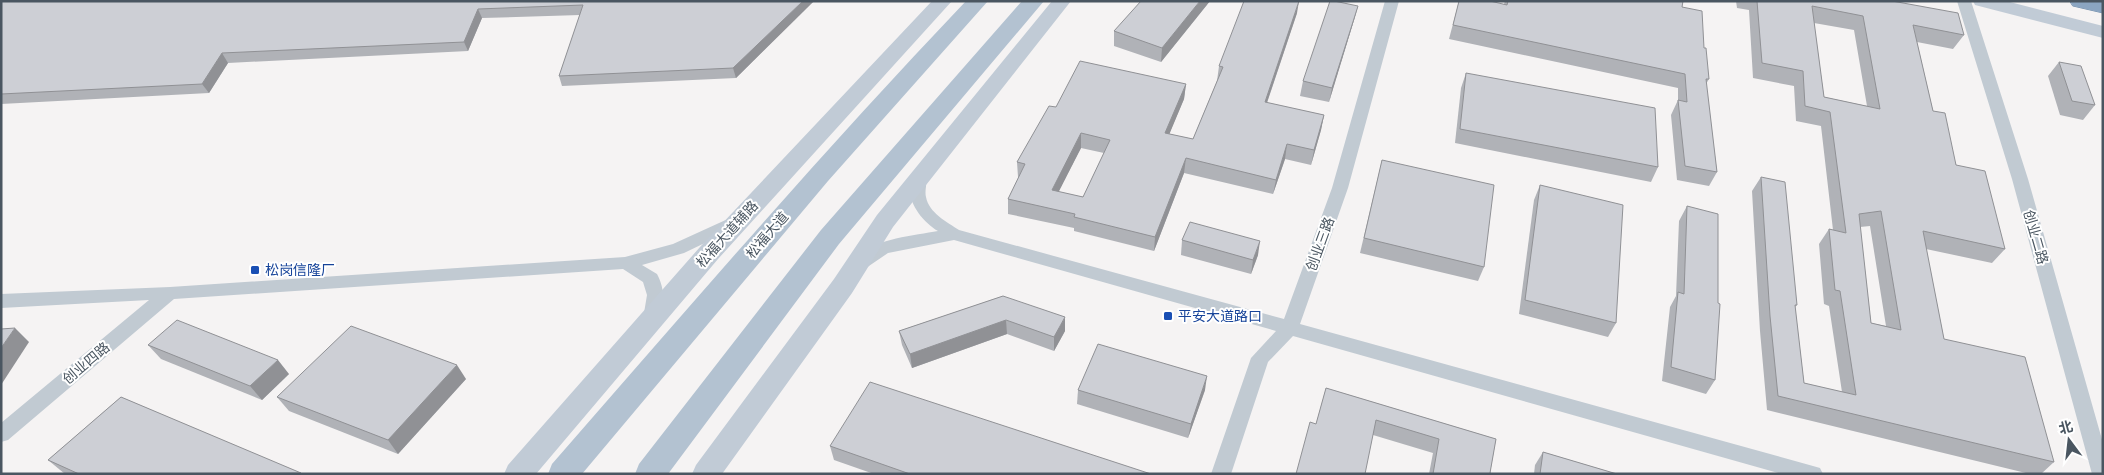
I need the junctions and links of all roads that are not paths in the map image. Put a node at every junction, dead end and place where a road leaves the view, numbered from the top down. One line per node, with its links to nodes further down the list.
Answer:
1 (958, 1): 13 (main road)
2 (978, 1): 13 (main road, 松福大道)
3 (1051, 1): 14 (main road)
4 (1062, 1): 14 (main road)
5 (1392, 1): 23 (street, 创业三路)
6 (1964, 1): 31 (street, 创业二路)
7 (1982, 1): 12 (main road)
8 (2081, 1): 10 (highway)
9 (934, 6): 16 (main road, 松福大道辅路)
10 (2103, 6)
11 (1030, 7): 27 (main road)
12 (2103, 32)
13 (928, 54): 26 (main road, 松福大道)
14 (1010, 64): 15 (main road)
15 (919, 178): 17 (street); 19 (main road)
16 (743, 217): 18 (street); 22 (main road, 松福大道辅路)
17 (954, 234): 19 (street); 23 (street)
18 (625, 263): 20 (street); 22 (street)
19 (855, 268): 28 (main road)
20 (170, 292): 21 (street); 24 (street, 创业四路)
21 (1, 301)
22 (652, 319): 25 (main road, 松福大道辅路)
23 (1290, 328): 29 (street, 创业三路); 30 (street)
24 (1, 434)
25 (518, 474)
26 (563, 474)
27 (650, 474)
28 (706, 474)
29 (1221, 474)
30 (1813, 474)
31 (2102, 474)

